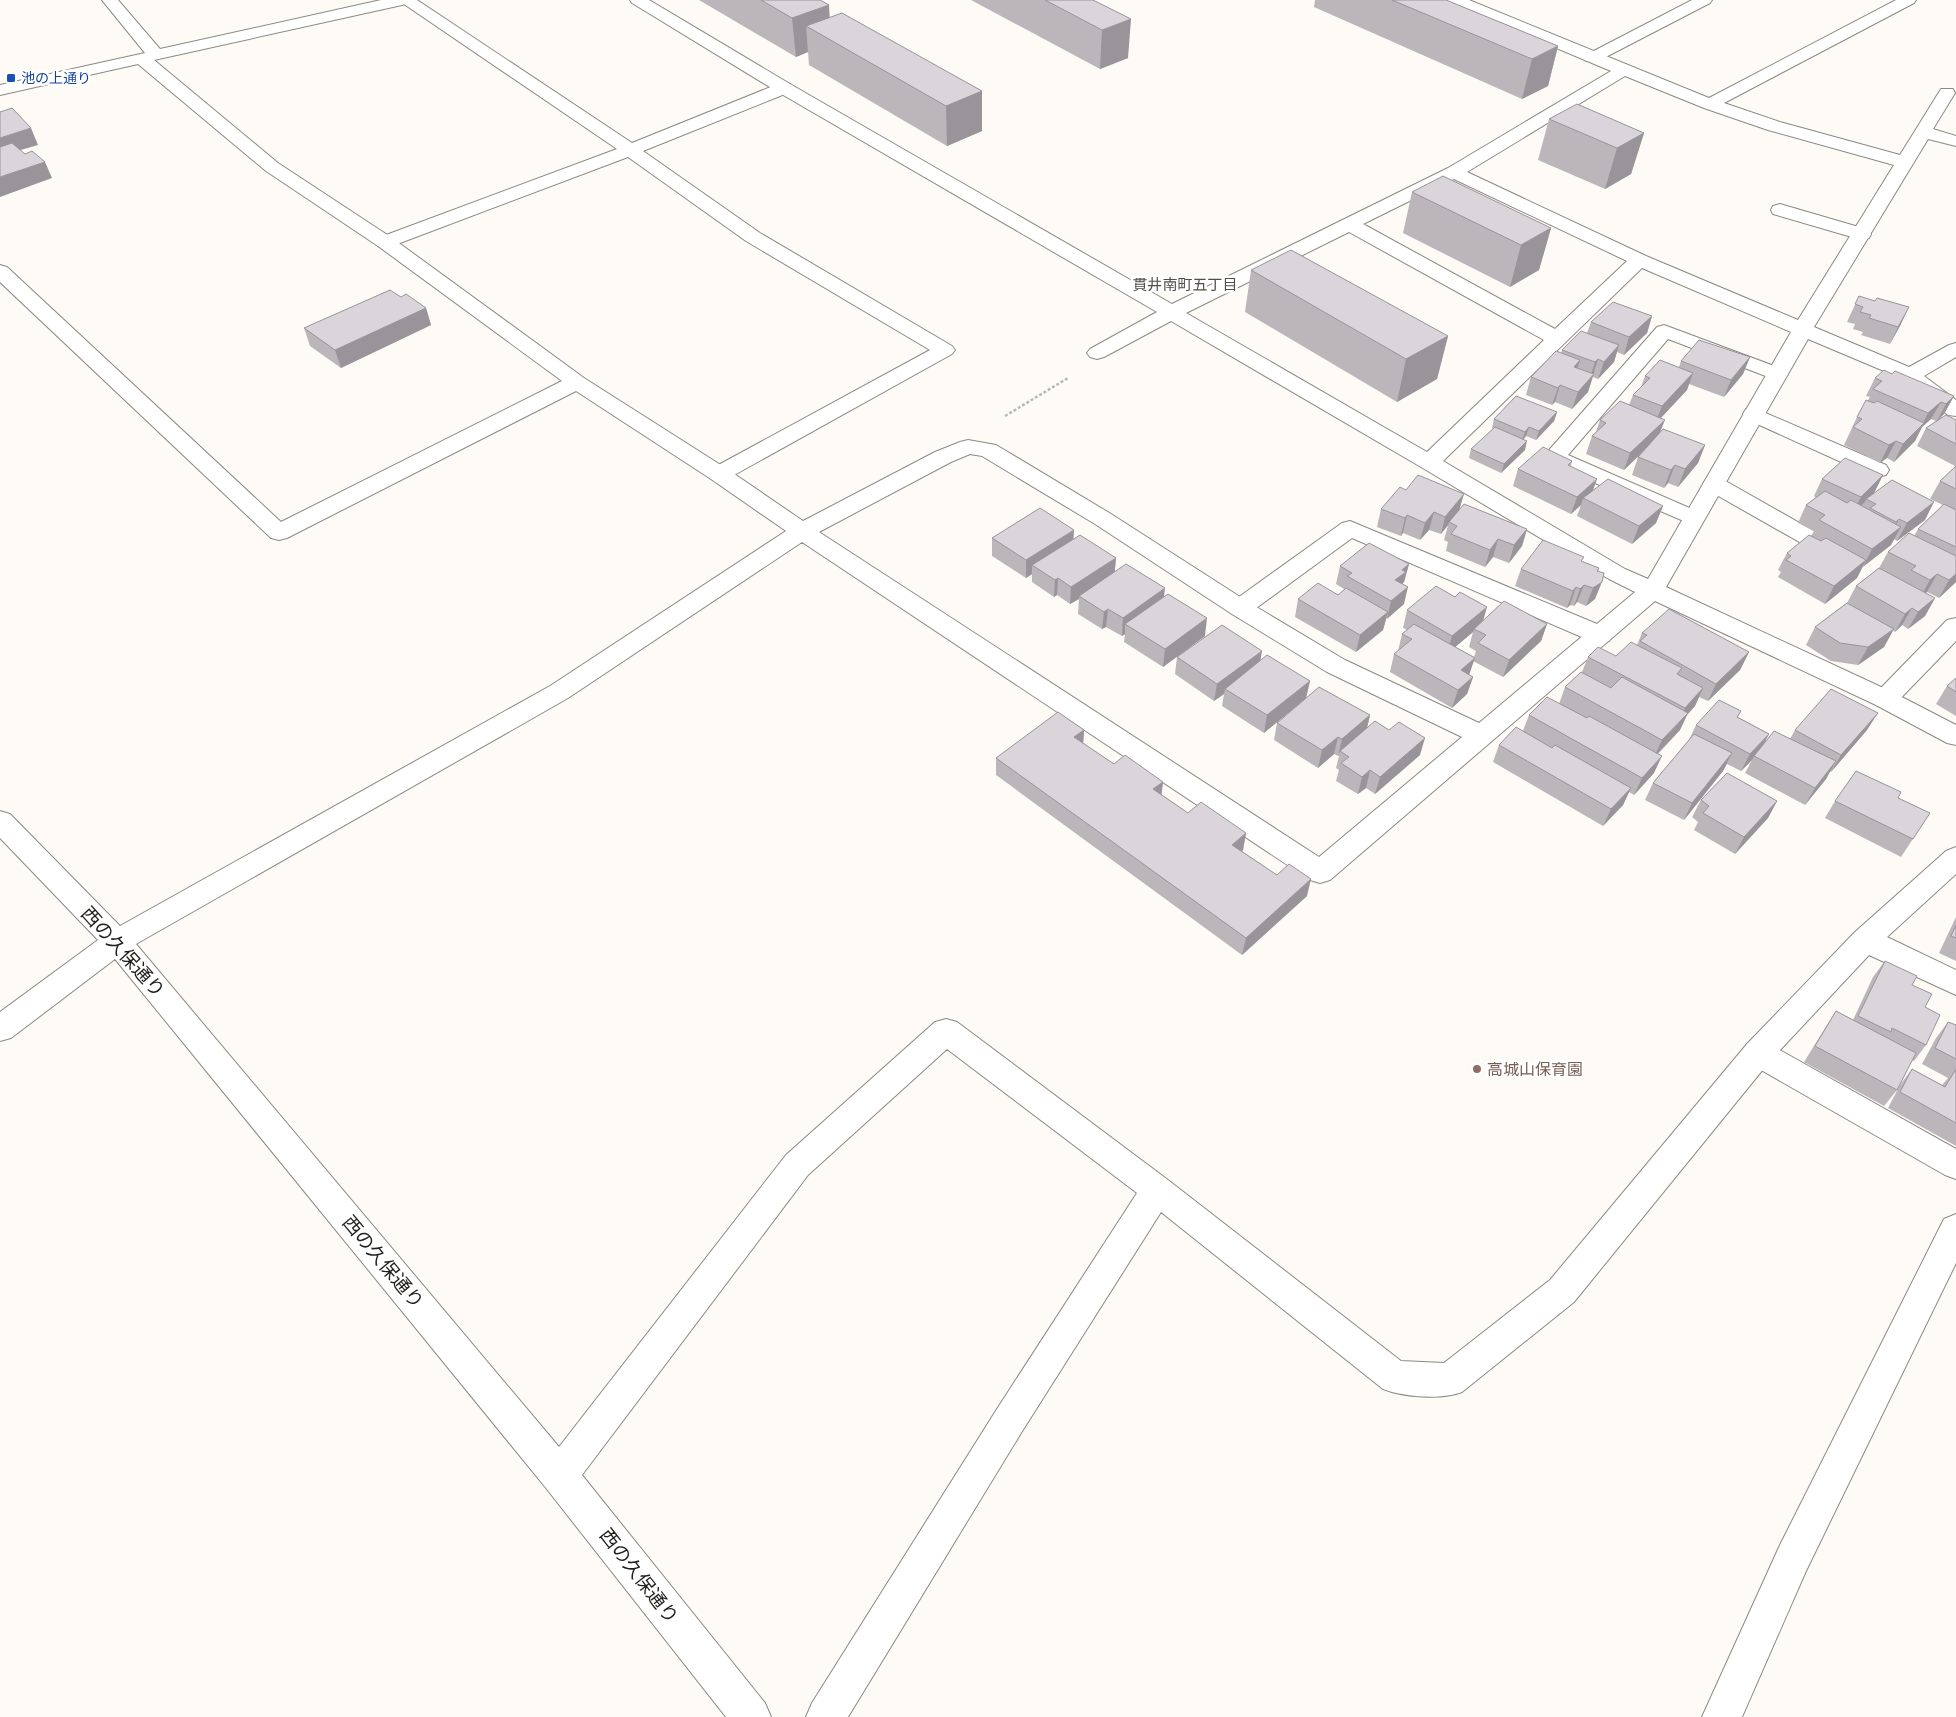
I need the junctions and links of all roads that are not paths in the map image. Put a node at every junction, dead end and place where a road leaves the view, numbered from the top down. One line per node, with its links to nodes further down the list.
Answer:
1 (110, 0): 7 (street)
2 (404, 0): 7 (street); 16 (street)
3 (638, 0): 10 (street)
4 (1704, 0): 8 (street)
5 (1460, 1): 8 (street)
6 (1904, 1): 13 (street)
7 (148, 57): 11 (street); 22 (street)
8 (1592, 58): 9 (street)
9 (1624, 70): 13 (street); 18 (street)
10 (784, 88): 16 (street); 25 (street)
11 (0, 90)
12 (1948, 94): 14 (street)
13 (1710, 104): 17 (street)
14 (1923, 132): 15 (street); 17 (street)
15 (1956, 141)
16 (630, 150): 22 (street); 37 (street)
17 (1905, 162): 21 (street)
18 (1454, 172): 20 (street); 23 (street)
19 (1780, 210): 21 (street)
20 (1348, 224): 25 (street); 27 (street)
21 (1862, 234): 26 (street)
22 (385, 242): 32 (street)
23 (1639, 260): 26 (street); 27 (street)
24 (0, 271): 32 (street)
25 (1172, 312): 29 (street); 35 (street)
26 (1802, 330): 30 (street); 31 (street)
27 (1558, 339): 35 (street)
28 (1956, 349): 31 (street)
29 (1097, 353)
30 (1778, 374): 34 (street); 39 (street)
31 (1910, 375): 33 (street)
32 (577, 382): 37 (street)
33 (1956, 410)
34 (1754, 414): 36 (street); 38 (street)
35 (1429, 462): 42 (street)
36 (1878, 470)
37 (719, 474): 40 (street)
38 (1714, 484): 39 (street); 41 (street)
39 (1693, 518): 42 (street)
40 (802, 531): 43 (street); 47 (street); 52 (street)
41 (1818, 543)
42 (1653, 590): 45 (street); 46 (street)
43 (1240, 608): 45 (street); 47 (street)
44 (1956, 626): 46 (street)
45 (1600, 635): 47 (street)
46 (1885, 699): 48 (street)
47 (1480, 735)
48 (1956, 736)
49 (0, 821): 52 (street, 西の久保通り)
50 (1956, 858): 51 (street)
51 (1865, 940): 53 (street); 55 (street)
52 (117, 941): 54 (street); 59 (street, 西の久保通り)
53 (1956, 983)
54 (0, 1029)
55 (1758, 1053): 56 (street); 57 (street)
56 (1956, 1165)
57 (1157, 1190): 59 (street); 61 (street)
58 (1956, 1229): 62 (street)
59 (559, 1475): 60 (street, 西の久保通り)
60 (751, 1717)
61 (826, 1717)
62 (1722, 1717)

